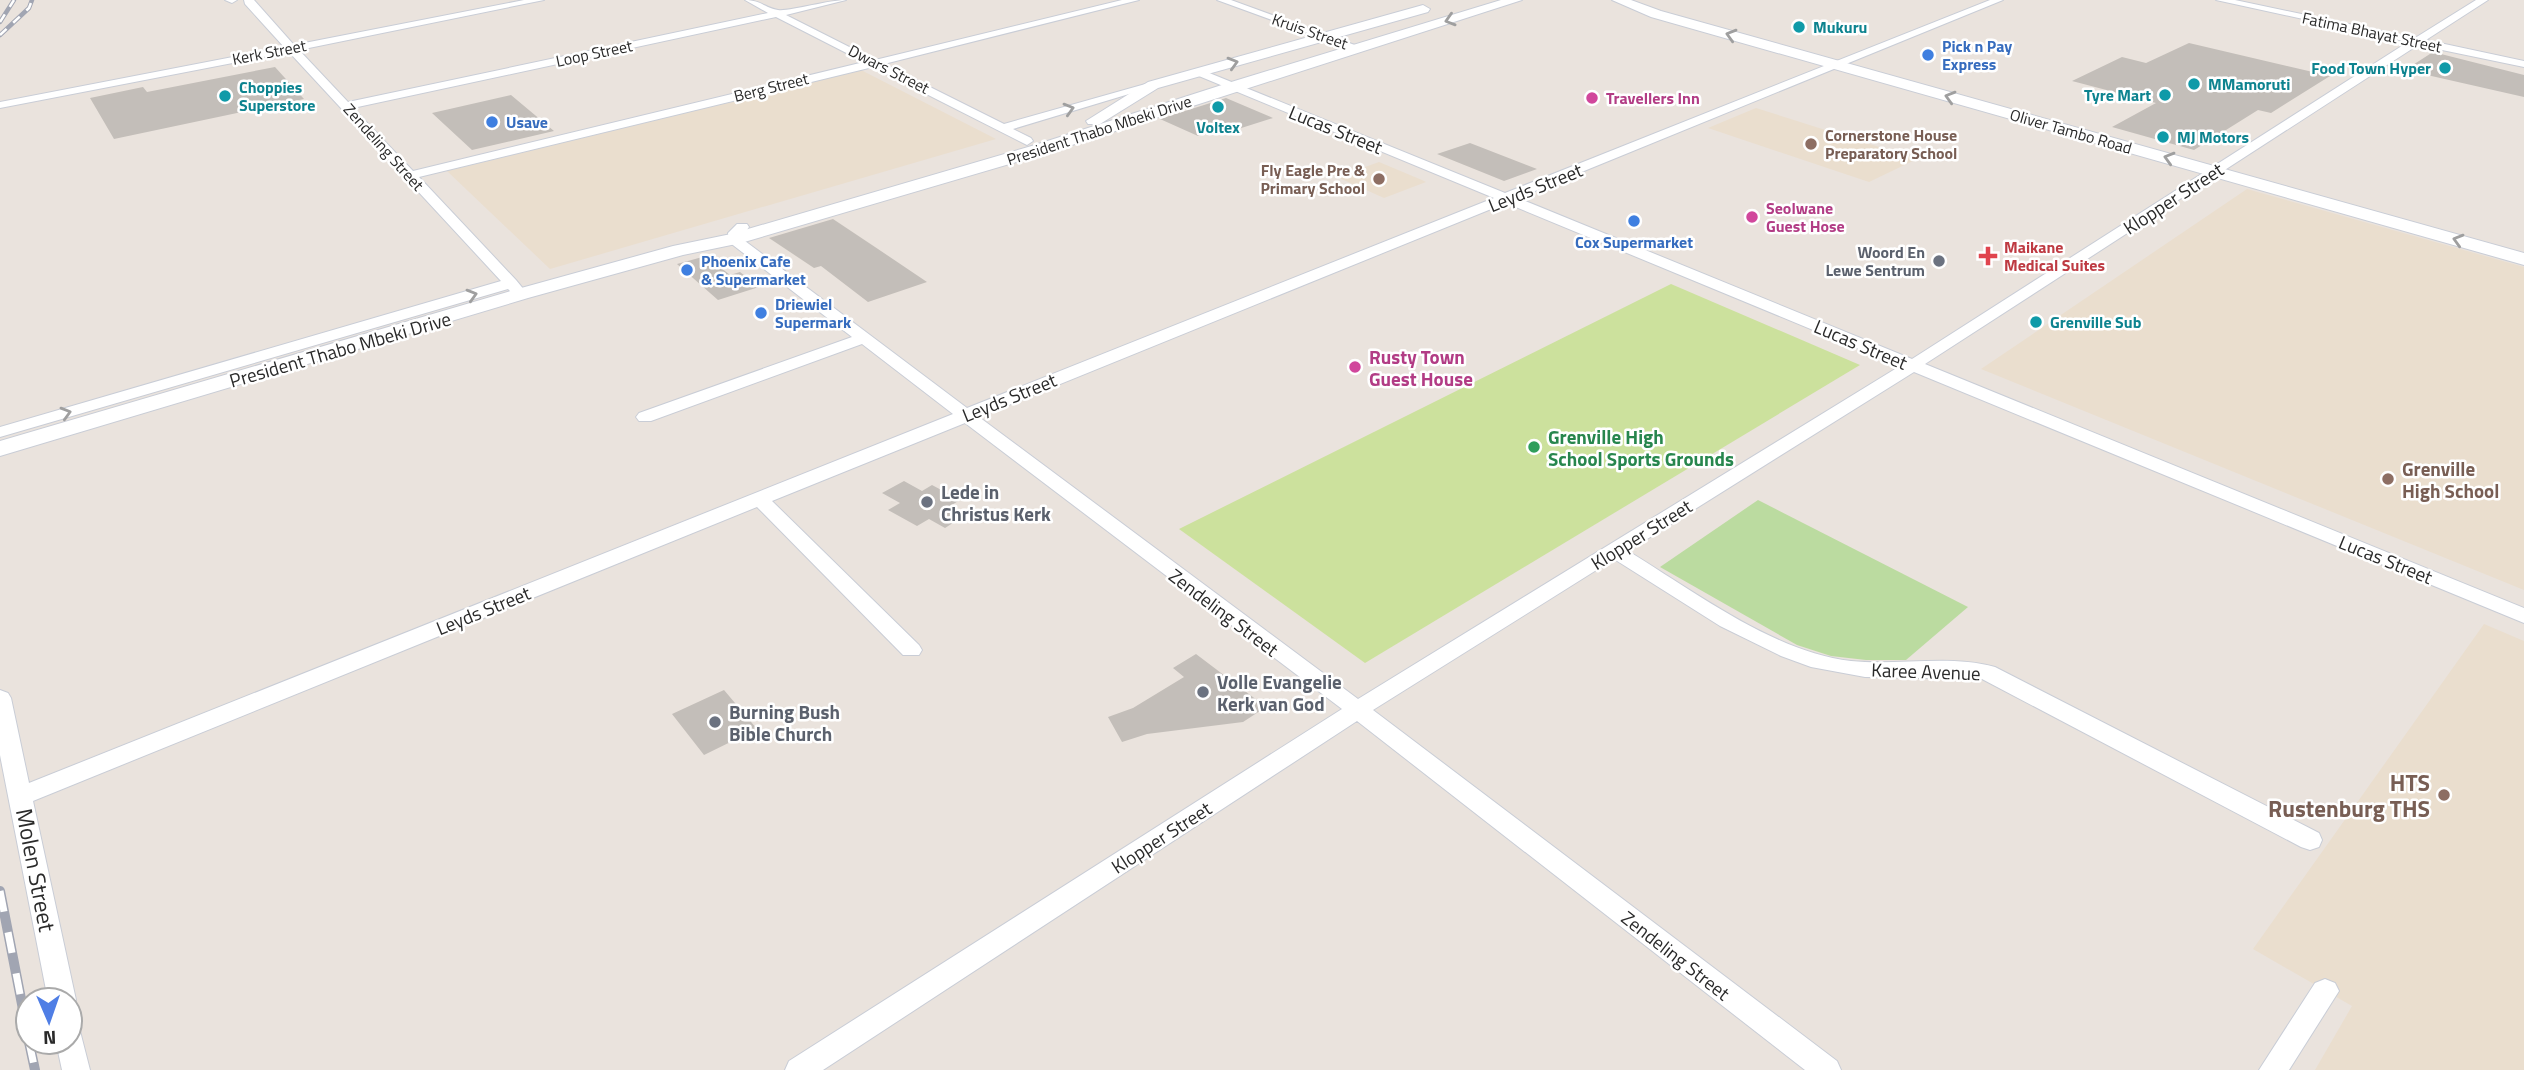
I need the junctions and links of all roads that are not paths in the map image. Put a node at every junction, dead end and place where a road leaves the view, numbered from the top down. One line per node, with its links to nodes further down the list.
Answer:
1 (249, 0): 16 (street, Zendeling Street)
2 (539, 0): 16 (street, Kerk Street)
3 (750, 0): 13 (street, Dwars Street)
4 (841, 0): 13 (street, Loop Street)
5 (1134, 0): 18 (street, Berg Street)
6 (1222, 0): 14 (street, Kruis Street)
7 (1515, 0): 17 (street, President Thabo Mbeki Drive, one-way to 17)
8 (1998, 0): 19 (street, Leyds Street)
9 (2221, 0): 15 (street, Fatima Bhayat Street)
10 (2483, 0): 15 (street, Klopper Street)
11 (1624, 2): 19 (street, Oliver Tambo Road, one-way to 11)
12 (1443, 4): 14 (street, President Thabo Mbeki Drive)
13 (778, 14): 18 (street, Dwars Street); 25 (street, Loop Street)
14 (1327, 37): 17 (street, Kruis Street); 21 (street, President Thabo Mbeki Drive, one-way to 14)
15 (2418, 42): 20 (street, Fatima Bhayat Street); 28 (street, Klopper Street)
16 (289, 48): 24 (street, Kerk Street); 25 (street, Zendeling Street)
17 (1358, 48): 23 (street, President Thabo Mbeki Drive)
18 (874, 62): 26 (street, Dwars Street); 29 (street, Berg Street)
19 (1835, 64): 28 (street, Oliver Tambo Road, one-way to 19); 30 (street, Leyds Street)
20 (2524, 64)
21 (1198, 72): 22 (street, President Thabo Mbeki Drive); 23 (street, Lucas Street)
22 (1153, 85): 26 (street, one-way to 22); 27 (street, President Thabo Mbeki Drive)
23 (1233, 86): 30 (street, Lucas Street); 31 (street, President Thabo Mbeki Drive)
24 (0, 105)
25 (347, 106): 29 (street, Zendeling Street)
26 (1004, 128): 27 (street, Dwars Street)
27 (1027, 141): 31 (street, President Thabo Mbeki Drive)
28 (2215, 171): 32 (street, Oliver Tambo Road, one-way to 28); 35 (street, Klopper Street)
29 (409, 176): 33 (street, Zendeling Street)
30 (1508, 198): 35 (street, Lucas Street); 36 (street, Leyds Street)
31 (738, 233): 33 (street, President Thabo Mbeki Drive); 34 (street, Zendeling Street)
32 (2524, 259)
33 (516, 289): 38 (street, one-way to 33); 39 (street, President Thabo Mbeki Drive)
34 (863, 338): 36 (street, Zendeling Street); 37 (street)
35 (1913, 365): 41 (street, Klopper Street); 42 (street, Lucas Street)
36 (966, 414): 40 (street, Leyds Street); 45 (street, Zendeling Street)
37 (645, 417)
38 (0, 432)
39 (0, 449)
40 (759, 498): 43 (street); 46 (street, Leyds Street)
41 (1614, 551): 45 (street, Klopper Street); 47 (street, Karee Avenue)
42 (2524, 615)
43 (911, 650)
44 (0, 698): 46 (street, Molen Street)
45 (1358, 710): 50 (street, Klopper Street); 51 (street, Zendeling Street)
46 (21, 796): 48 (street, Molen Street)
47 (2310, 840)
48 (59, 986)
49 (2325, 991): 52 (street)
50 (799, 1070)
51 (1827, 1070)
52 (2273, 1070)

